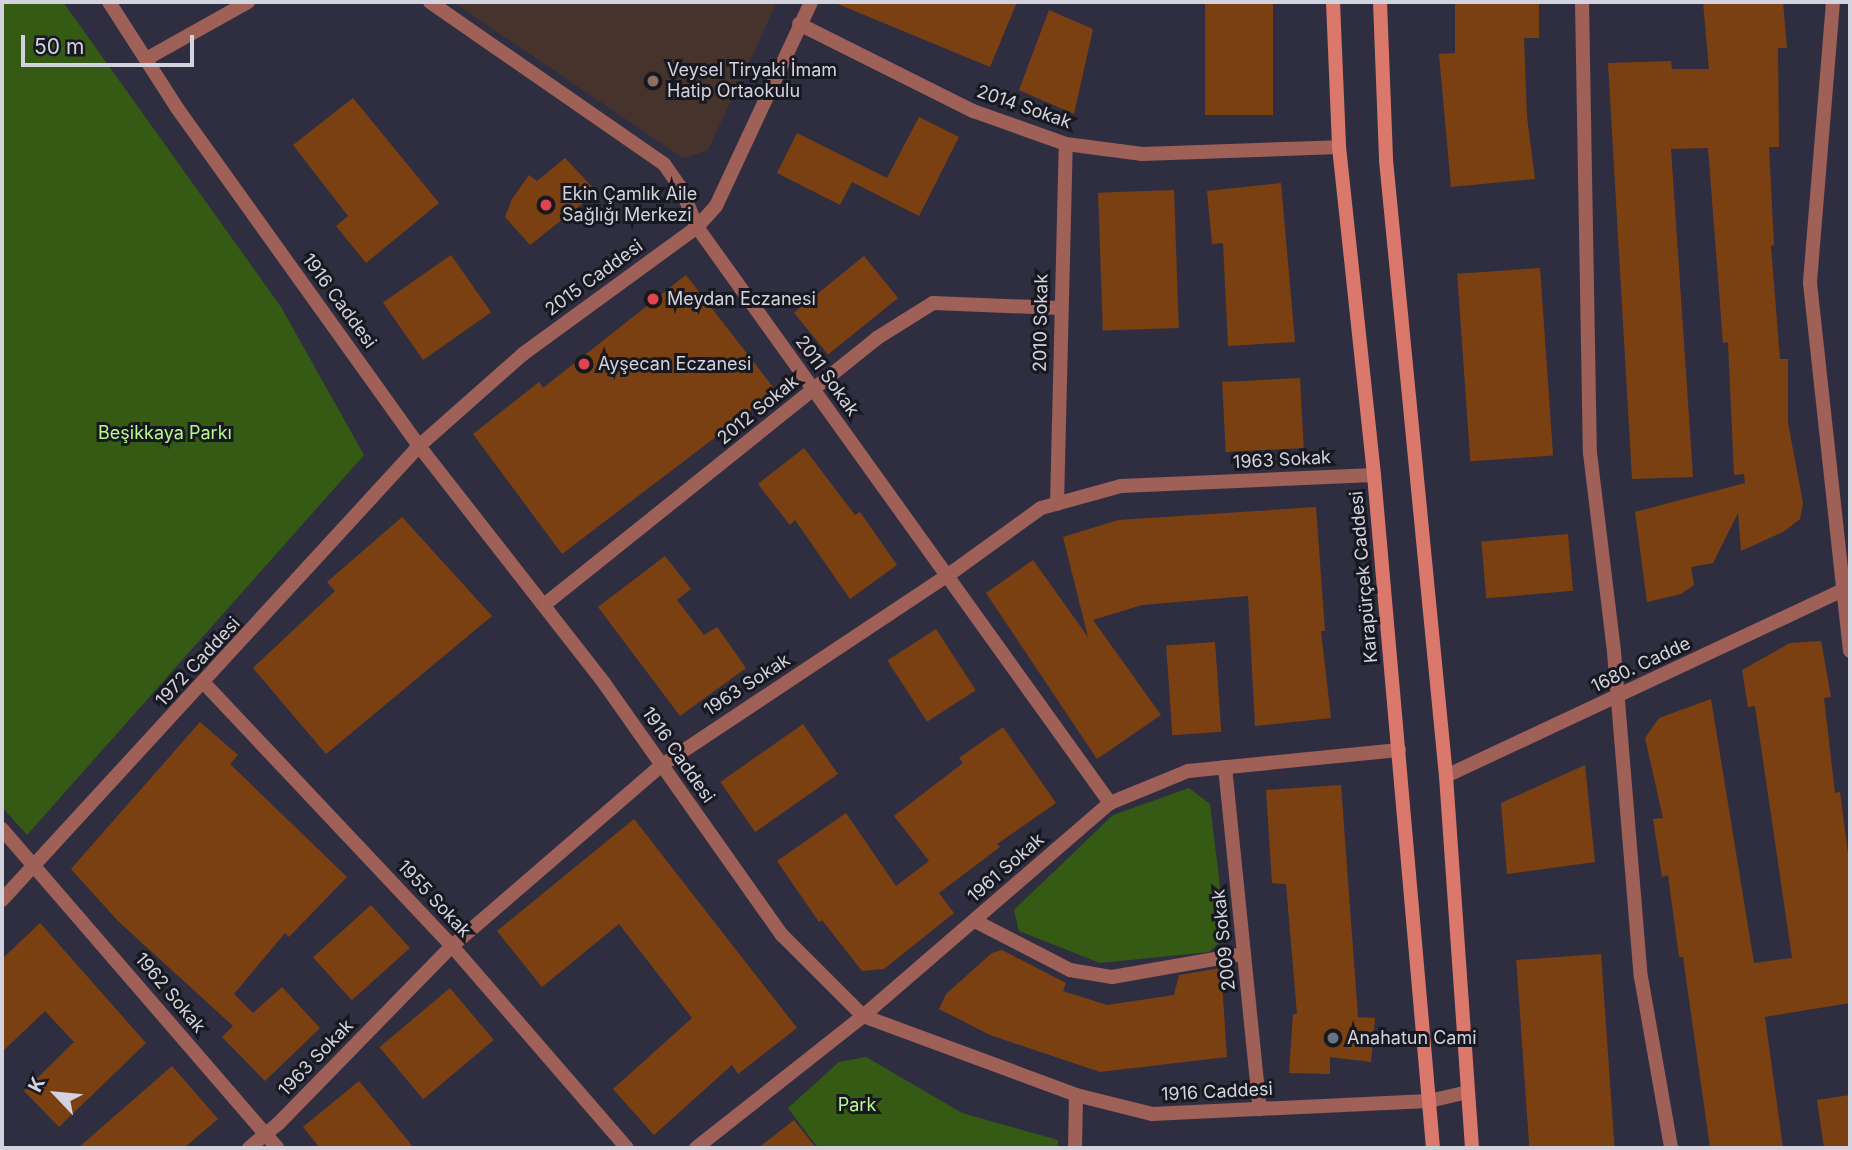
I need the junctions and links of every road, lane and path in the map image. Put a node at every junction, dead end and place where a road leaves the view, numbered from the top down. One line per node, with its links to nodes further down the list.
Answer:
1 (109, 2): 10 (street, 1916 Caddesi)
2 (248, 2): 10 (street)
3 (430, 2): 13 (street, 2011 Sokak)
4 (811, 2): 9 (street, 2015 Caddesi)
5 (1333, 2): 12 (main road, Karapürçek Caddesi)
6 (1380, 2): 28 (main road)
7 (1582, 2): 24 (street)
8 (1833, 2): 20 (street)
9 (799, 24): 11 (street, 2014 Sokak); 13 (street, 2015 Caddesi)
10 (146, 59): 16 (street, 1916 Caddesi)
11 (1066, 144): 12 (street, 2014 Sokak); 14 (street, 2010 Sokak)
12 (1339, 147): 17 (main road, Karapürçek Caddesi)
13 (697, 227): 15 (street, 2011 Sokak); 16 (street, 2015 Caddesi)
14 (1060, 307): 15 (street, 2012 Sokak); 18 (street, 2010 Sokak)
15 (813, 391): 19 (street, 2011 Sokak); 21 (street, 2012 Sokak)
16 (419, 446): 21 (street, 1916 Caddesi); 23 (street, 1972 Caddesi)
17 (1374, 475): 18 (street, 1963 Sokak); 25 (main road, Karapürçek Caddesi)
18 (1057, 504): 19 (street, 1963 Sokak)
19 (947, 576): 26 (street, 1963 Sokak); 29 (street, 2011 Sokak)
20 (1847, 590): 22 (street); 24 (street, 1680. Cadde)
21 (544, 605): 26 (street, 1916 Caddesi)
22 (1850, 651)
23 (205, 684): 31 (street, 1972 Caddesi); 34 (street, 1955 Sokak)
24 (1617, 697): 28 (street, 1680. Cadde); 49 (street)
25 (1399, 750): 27 (street, 1961 Sokak); 39 (main road, Karapürçek Caddesi)
26 (662, 765): 34 (street, 1963 Sokak); 36 (street, 1916 Caddesi)
27 (1225, 767): 29 (street, 1961 Sokak); 35 (street, 2009 Sokak)
28 (1446, 776): 37 (main road)
29 (1110, 803): 33 (street, 1961 Sokak)
30 (2, 829): 31 (street, 1962 Sokak)
31 (34, 862): 32 (street, 1972 Caddesi); 41 (street, 1962 Sokak)
32 (2, 901)
33 (975, 921): 35 (street); 36 (street, 1961 Sokak)
34 (452, 946): 41 (street, 1963 Sokak); 44 (street, 1955 Sokak)
35 (1244, 954): 40 (street, 2009 Sokak)
36 (863, 1016): 38 (street, 1916 Caddesi); 45 (street, 1961 Sokak)
37 (1468, 1092): 39 (street, 1916 Caddesi); 48 (main road)
38 (1076, 1095): 40 (street, 1916 Caddesi); 46 (street)
39 (1430, 1101): 40 (street, 1916 Caddesi); 47 (main road, Karapürçek Caddesi)
40 (1260, 1109)
41 (264, 1135): 42 (street, 1963 Sokak); 43 (street, 1962 Sokak)
42 (249, 1148)
43 (277, 1148)
44 (627, 1148)
45 (696, 1148)
46 (1075, 1148)
47 (1433, 1148)
48 (1472, 1148)
49 (1671, 1148)

